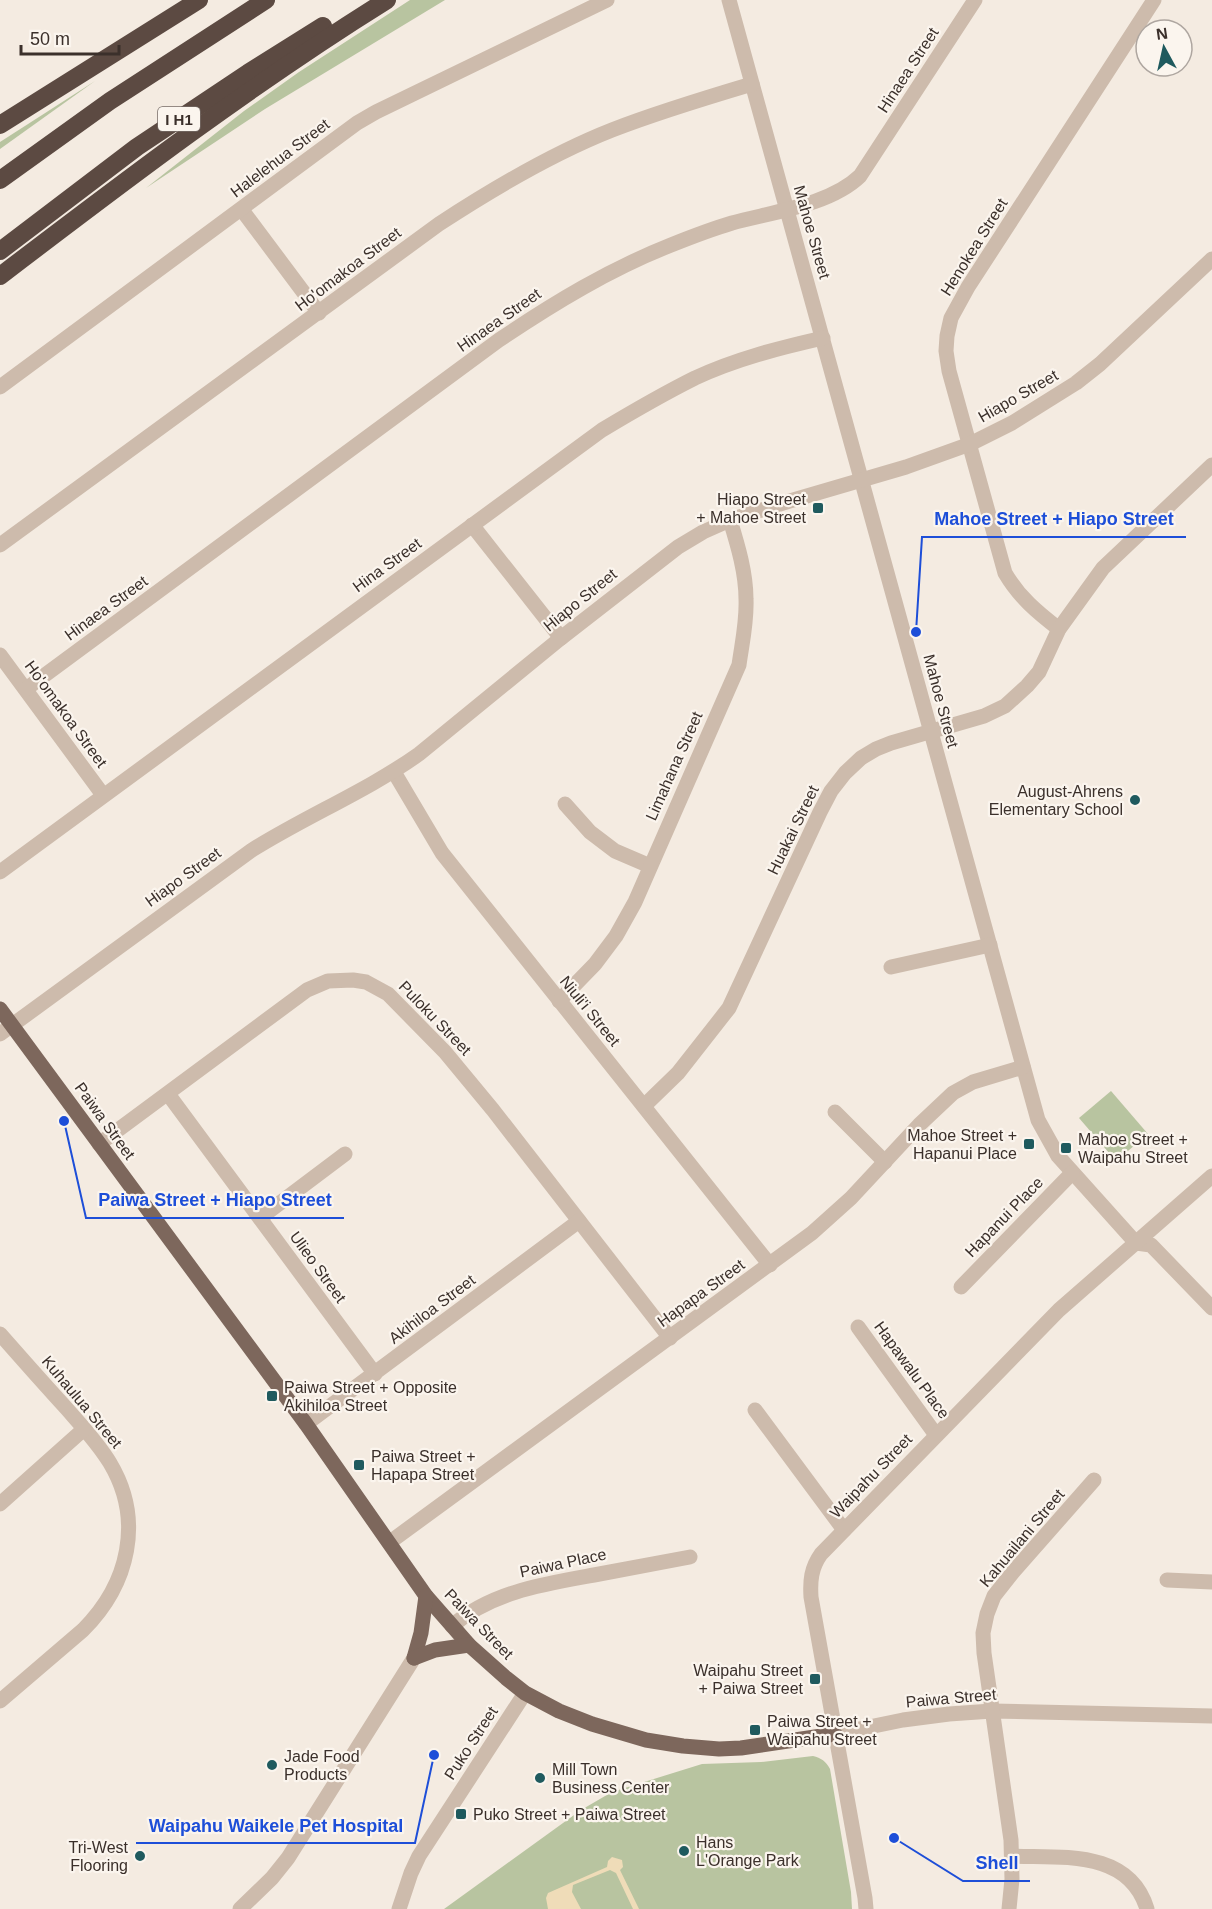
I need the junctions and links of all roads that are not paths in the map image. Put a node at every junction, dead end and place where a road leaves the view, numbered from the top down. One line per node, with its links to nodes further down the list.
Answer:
1 (199, 0): 10 (highway)
2 (266, 0): 11 (highway)
3 (367, 0): 14 (highway, I H1)
4 (387, 0): 16 (highway)
5 (606, 0): 13 (street, Halelehua Street)
6 (729, 0): 9 (street, Mahoe Street)
7 (975, 0): 12 (street, Hinaea Street)
8 (1155, 0): 20 (street, Henokea Street)
9 (752, 84): 12 (street, Mahoe Street); 17 (street, Ho'omakoa Street)
10 (0, 125)
11 (0, 180)
12 (787, 209): 18 (street, Mahoe Street); 29 (street, Hinaea Street)
13 (242, 210): 17 (street); 19 (street, Halelehua Street)
14 (0, 251)
15 (1212, 259): 20 (street, Hiapo Street)
16 (0, 276)
17 (319, 313): 25 (street, Ho'omakoa Street)
18 (823, 338): 22 (street, Mahoe Street); 24 (street, Hina Street)
19 (0, 387)
20 (970, 444): 22 (street, Hiapo Street); 26 (street, Henokea Street)
21 (1212, 465): 26 (street, Huakai Street)
22 (862, 479): 23 (street, Hiapo Street); 30 (street, Mahoe Street)
23 (730, 520): 27 (street, Hiapo Street); 34 (street, Limahana Street)
24 (472, 525): 27 (street); 32 (street, Hina Street)
25 (0, 545)
26 (1059, 629): 30 (street, Huakai Street)
27 (561, 638): 31 (street, Hiapo Street)
28 (0, 655): 29 (street, Ho'omakoa Street)
29 (26, 689): 32 (street, Ho'omakoa Street)
30 (931, 731): 36 (street, Mahoe Street); 43 (street, Huakai Street)
31 (394, 772): 38 (street, Niuli'i Street); 40 (street, Hiapo Street)
32 (103, 795): 35 (street, Hina Street)
33 (566, 804): 34 (street)
34 (650, 866): 38 (street, Limahana Street)
35 (1, 870)
36 (990, 945): 37 (street); 41 (street, Mahoe Street)
37 (891, 968)
38 (559, 1001): 43 (street, Niuli'i Street)
39 (0, 1009): 40 (main road, Paiwa Street)
40 (6, 1029): 45 (main road, Paiwa Street)
41 (1023, 1067): 47 (street, Hapapa Street); 48 (street, Mahoe Street)
42 (168, 1094): 45 (street, Puloku Street); 50 (street, Ulieo Street); 51 (street, Puloku Street)
43 (644, 1106): 53 (street, Niuli'i Street)
44 (835, 1112): 47 (street)
45 (99, 1144): 61 (main road, Paiwa Street)
46 (345, 1154): 50 (street)
47 (885, 1162): 53 (street, Hapapa Street)
48 (1072, 1173): 52 (street, Mahoe Street); 54 (street, Hapanui Place)
49 (1212, 1176): 52 (street, Waipahu Street)
50 (260, 1218): 59 (street, Ulieo Street)
51 (579, 1221): 58 (street, Puloku Street); 59 (street, Akihiloa Street)
52 (1136, 1244): 55 (street); 63 (street, Waipahu Street)
53 (770, 1265): 58 (street, Hapapa Street)
54 (962, 1287)
55 (1212, 1308)
56 (858, 1327): 63 (street, Hapawalu Place)
57 (0, 1334): 62 (street, Kuhaulua Street)
58 (670, 1338): 67 (street, Hapapa Street)
59 (375, 1374): 61 (street, Akihiloa Street)
60 (755, 1410): 66 (street)
61 (306, 1424): 67 (main road, Paiwa Street)
62 (84, 1429): 65 (street); 76 (street, Kuhaulua Street)
63 (936, 1435): 66 (street, Waipahu Street)
64 (1094, 1480): 77 (street, Kahuailani Street)
65 (0, 1503)
66 (844, 1530): 79 (street, Waipahu Street)
67 (390, 1542): 71 (main road, Paiwa Street)
68 (690, 1557): 72 (street, Paiwa Place)
69 (1167, 1580): 70 (street)
70 (1212, 1582)
71 (426, 1596): 72 (main road, Paiwa Street); 74 (main road)
72 (452, 1626): 73 (main road, Paiwa Street)
73 (469, 1645): 74 (main road); 75 (main road, Paiwa Street)
74 (414, 1658): 81 (street)
75 (525, 1693): 79 (main road, Paiwa Street); 82 (street, Puko Street)
76 (0, 1701)
77 (992, 1711): 78 (street, Paiwa Street); 79 (street, Paiwa Street); 80 (street, Kahuailani Street)
78 (1212, 1716)
79 (835, 1734): 83 (street, Waipahu Street)
80 (1012, 1856): 84 (street, Kahuailani Street); 85 (street)
81 (240, 1909)
82 (399, 1909)
83 (866, 1909)
84 (1009, 1909)
85 (1147, 1909)

